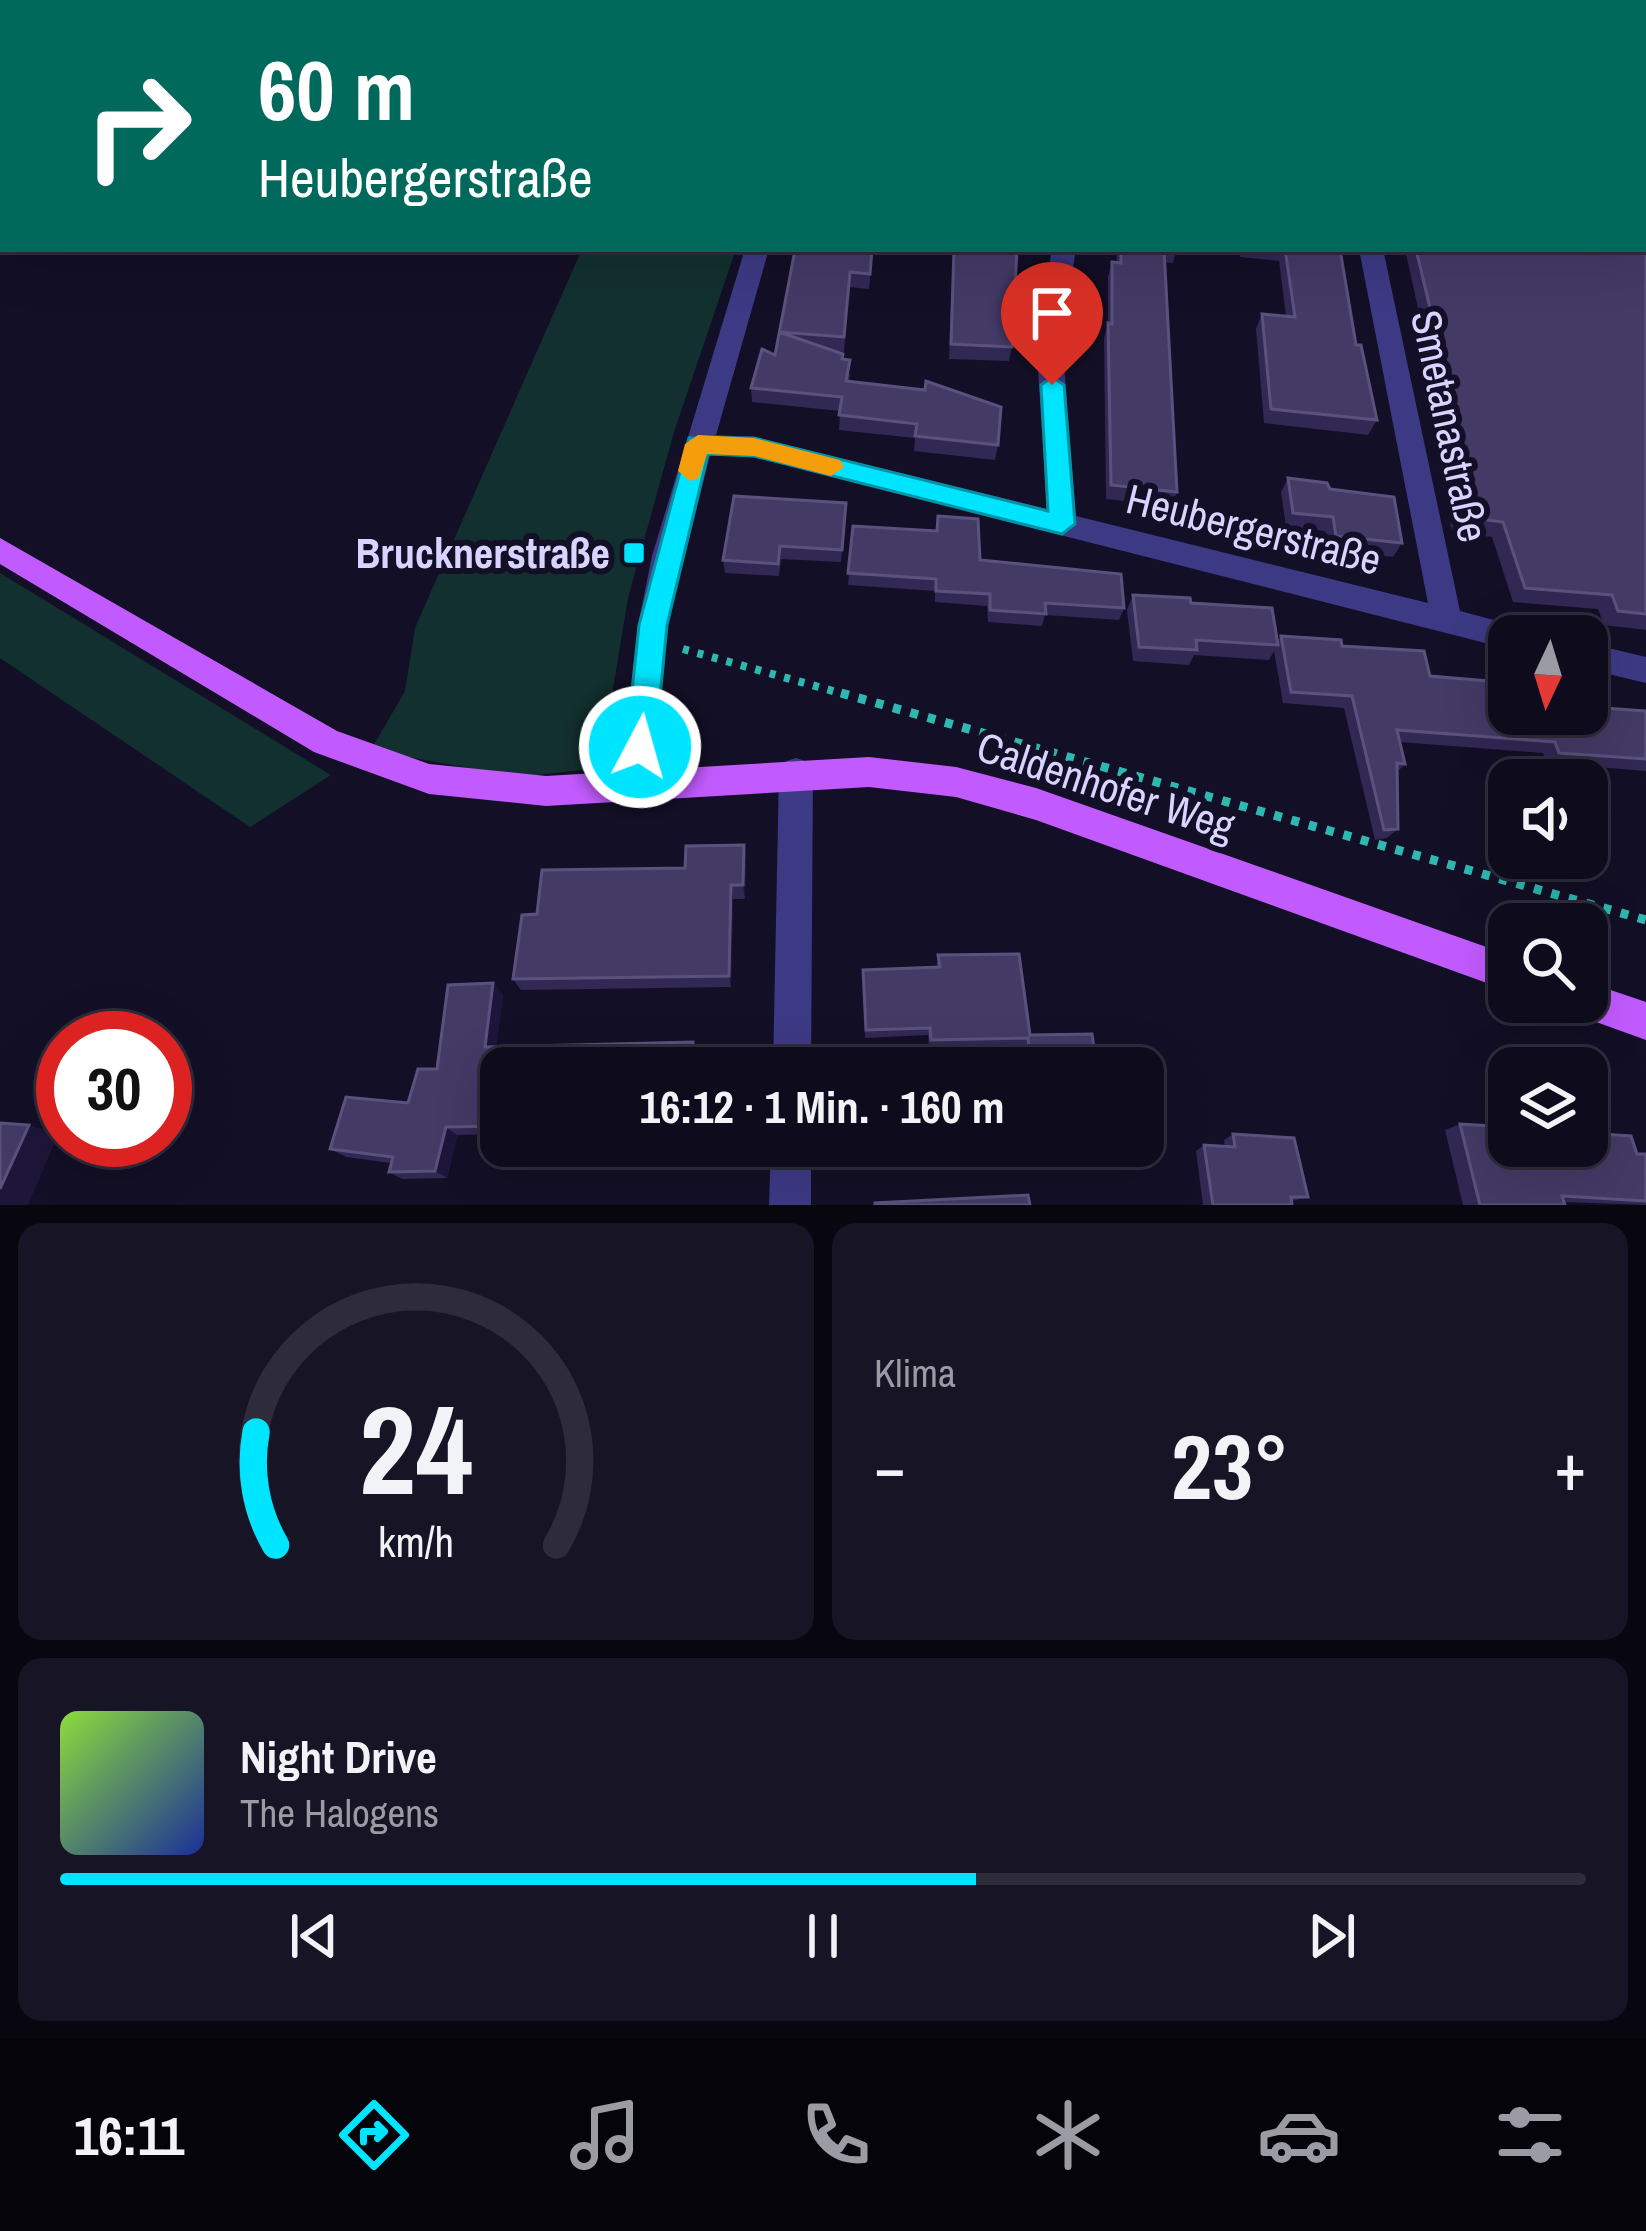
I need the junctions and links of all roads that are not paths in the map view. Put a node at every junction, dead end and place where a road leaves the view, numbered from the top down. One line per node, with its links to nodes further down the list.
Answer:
1 (756, 252): 4 (street)
2 (1064, 252): 5 (street)
3 (1372, 252): 7 (street, Smetanastraße)
4 (698, 444): 5 (street, Heubergerstraße); 12 (street)
5 (1062, 524): 7 (street, Heubergerstraße)
6 (0, 550): 12 (main road, Caldenhofer Weg)
7 (1447, 621): 8 (street, Heubergerstraße)
8 (1488, 631)
9 (1608, 661): 10 (street)
10 (1646, 670)
11 (796, 773): 12 (main road, Caldenhofer Weg); 13 (main road, Caldenhofer Weg); 16 (street)
12 (637, 784)
13 (1488, 965)
14 (1608, 1008): 15 (main road)
15 (1646, 1021)
16 (792, 1047)
17 (790, 1167): 18 (street)
18 (790, 1205)

